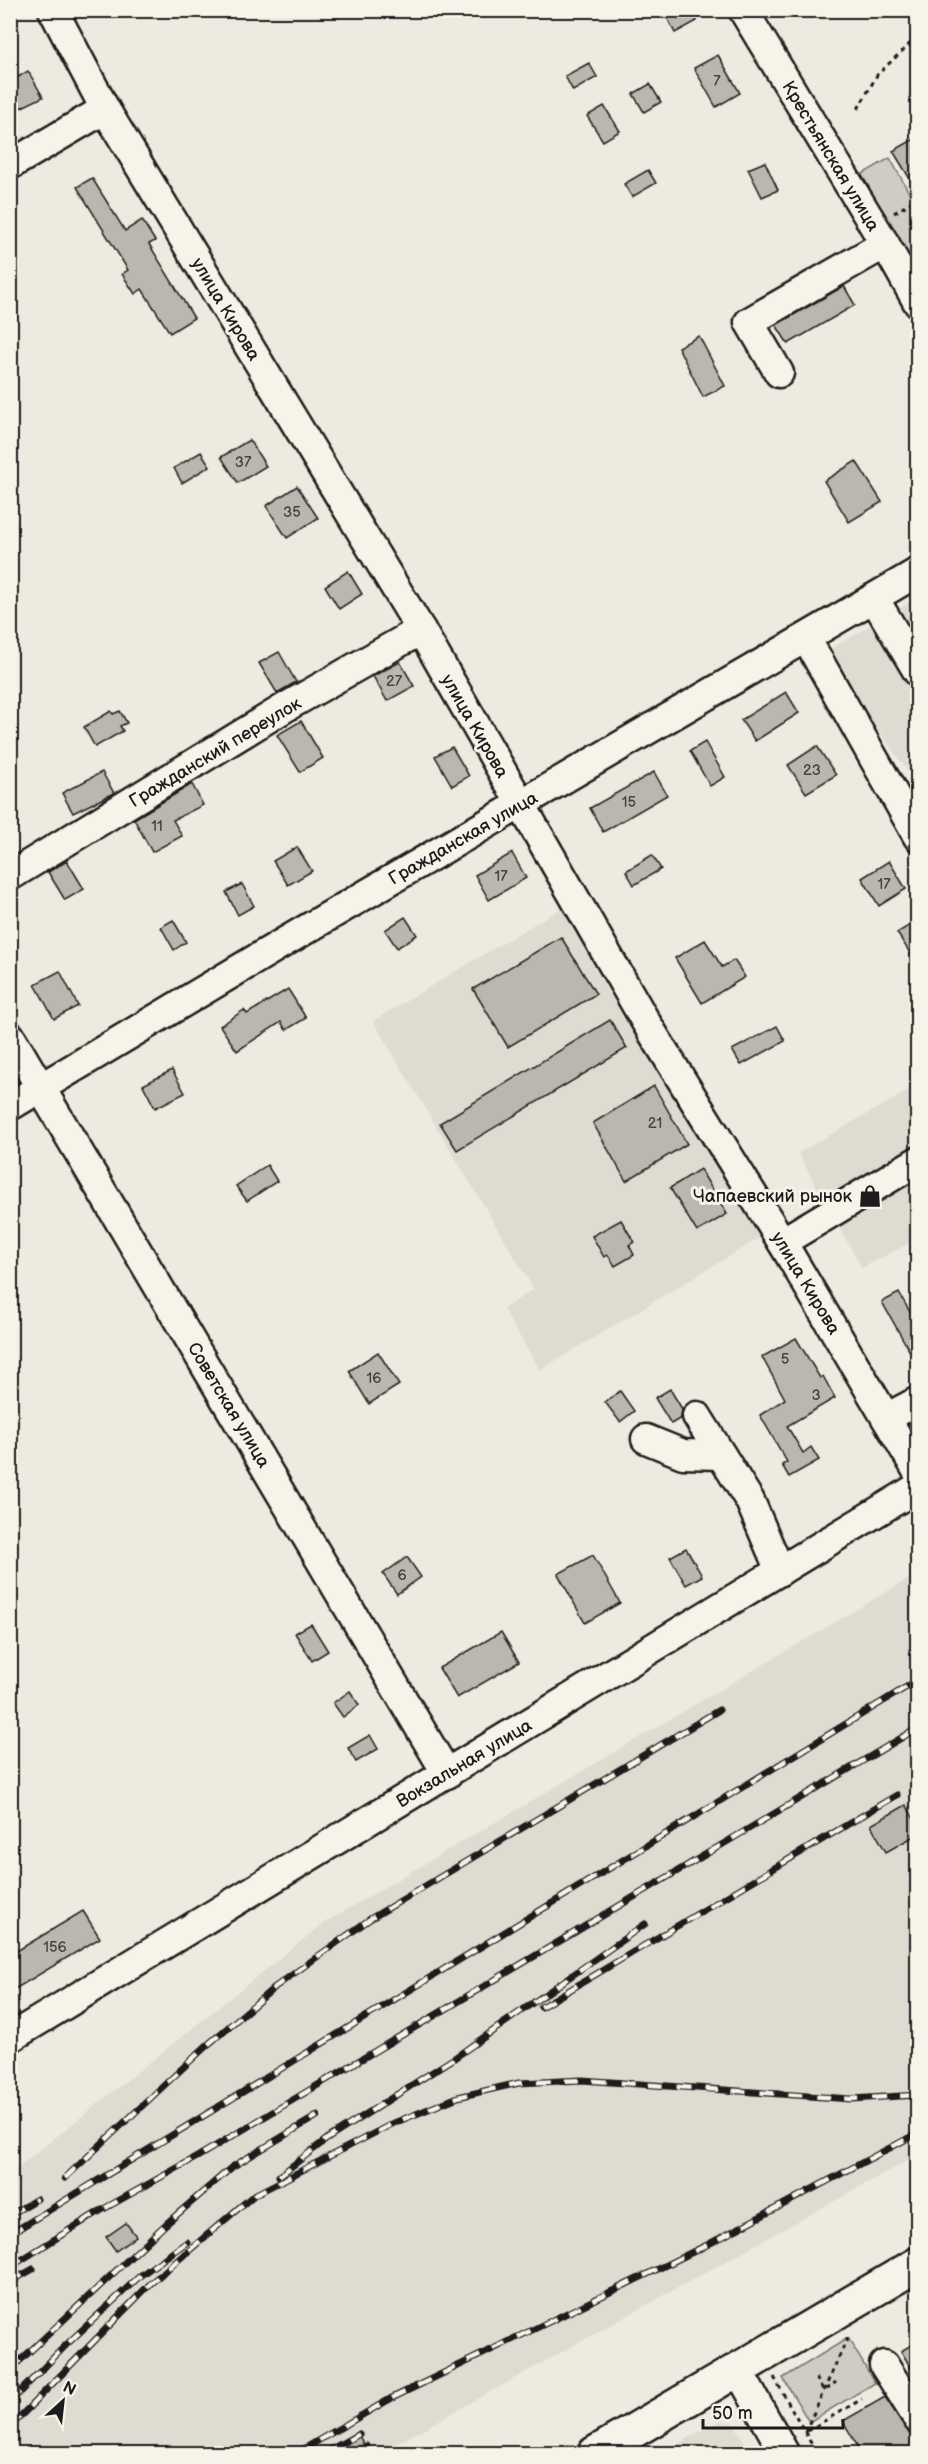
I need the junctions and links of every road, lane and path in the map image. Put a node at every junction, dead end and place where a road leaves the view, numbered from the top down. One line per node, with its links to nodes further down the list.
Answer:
1 (53, 10): 4 (street, улица Кирова)
2 (743, 10): 8 (street, Крестьянская улица)
3 (918, 36): 5 (path)
4 (105, 109): 6 (street); 13 (street, улица Кирова)
5 (858, 109)
6 (10, 165)
7 (918, 198): 8 (path)
8 (879, 235): 9 (street, Крестьянская улица); 10 (street)
9 (918, 303)
10 (779, 373)
11 (918, 572): 12 (street, Гражданская улица)
12 (874, 598): 14 (street, Гражданская улица); 15 (street)
13 (420, 630): 16 (street, улица Кирова); 18 (street, Гражданский переулок)
14 (806, 638): 16 (street, Гражданская улица); 17 (street)
15 (918, 672)
16 (520, 805): 20 (street, Гражданская улица); 23 (street, улица Кирова)
17 (918, 837)
18 (10, 876)
19 (10, 1036): 20 (street, Советская улица)
20 (41, 1088): 21 (street, Гражданская улица); 32 (street, Советская улица)
21 (10, 1106)
22 (918, 1161): 23 (street)
23 (782, 1242): 26 (street, улица Кирова)
24 (918, 1401): 26 (street)
25 (697, 1416): 28 (street)
26 (886, 1418): 29 (street, улица Кирова)
27 (646, 1439): 28 (street)
28 (721, 1455): 31 (street)
29 (918, 1472)
30 (918, 1487): 31 (street, Вокзальная улица)
31 (780, 1571): 32 (street, Вокзальная улица)
32 (447, 1774): 33 (street, Вокзальная улица)
33 (10, 2038)
34 (918, 2264): 37 (main road)
35 (852, 2330): 41 (path)
36 (884, 2364): 43 (street)
37 (738, 2370): 45 (main road); 46 (street)
38 (774, 2376): 44 (path)
39 (816, 2378): 41 (path)
40 (836, 2382): 41 (path)
41 (824, 2391): 44 (path)
42 (862, 2399): 44 (path)
43 (918, 2419)
44 (805, 2432): 47 (path)
45 (594, 2454)
46 (785, 2454)
47 (817, 2454)

